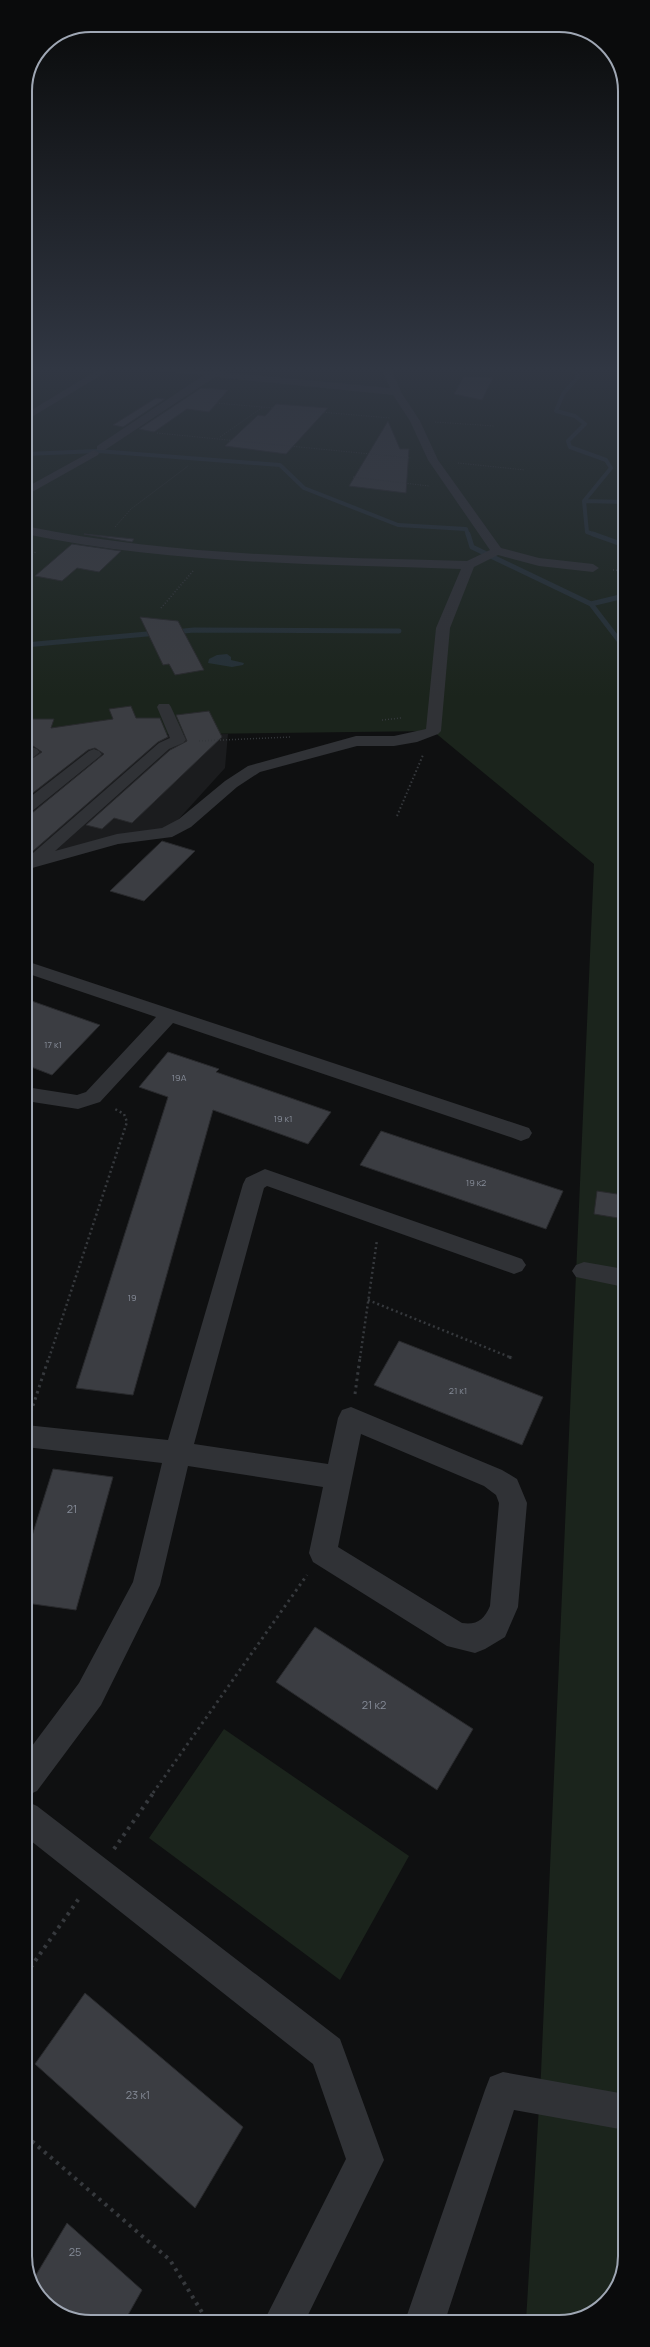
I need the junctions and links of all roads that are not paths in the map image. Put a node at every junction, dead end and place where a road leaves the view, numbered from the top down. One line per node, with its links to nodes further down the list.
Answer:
1 (53, 478): 3 (street)
2 (445, 478): 5 (street)
3 (32, 490)
4 (32, 531): 6 (street)
5 (497, 551): 6 (street); 7 (street)
6 (469, 565): 12 (street)
7 (593, 568)
8 (164, 707): 11 (street)
9 (94, 754): 10 (street)
10 (32, 804)
11 (32, 861)
12 (32, 863)
13 (32, 969): 14 (street)
14 (170, 1014): 15 (street); 16 (street)
15 (32, 1095)
16 (521, 1133)
17 (514, 1265): 21 (street)
18 (584, 1271): 19 (street)
19 (618, 1277)
20 (32, 1428): 21 (street)
21 (178, 1453): 22 (street); 23 (street)
22 (338, 1477): 22 (street)
23 (32, 1772)
24 (32, 1822): 26 (street)
25 (618, 2111): 27 (street)
26 (287, 2315)
27 (427, 2315)

